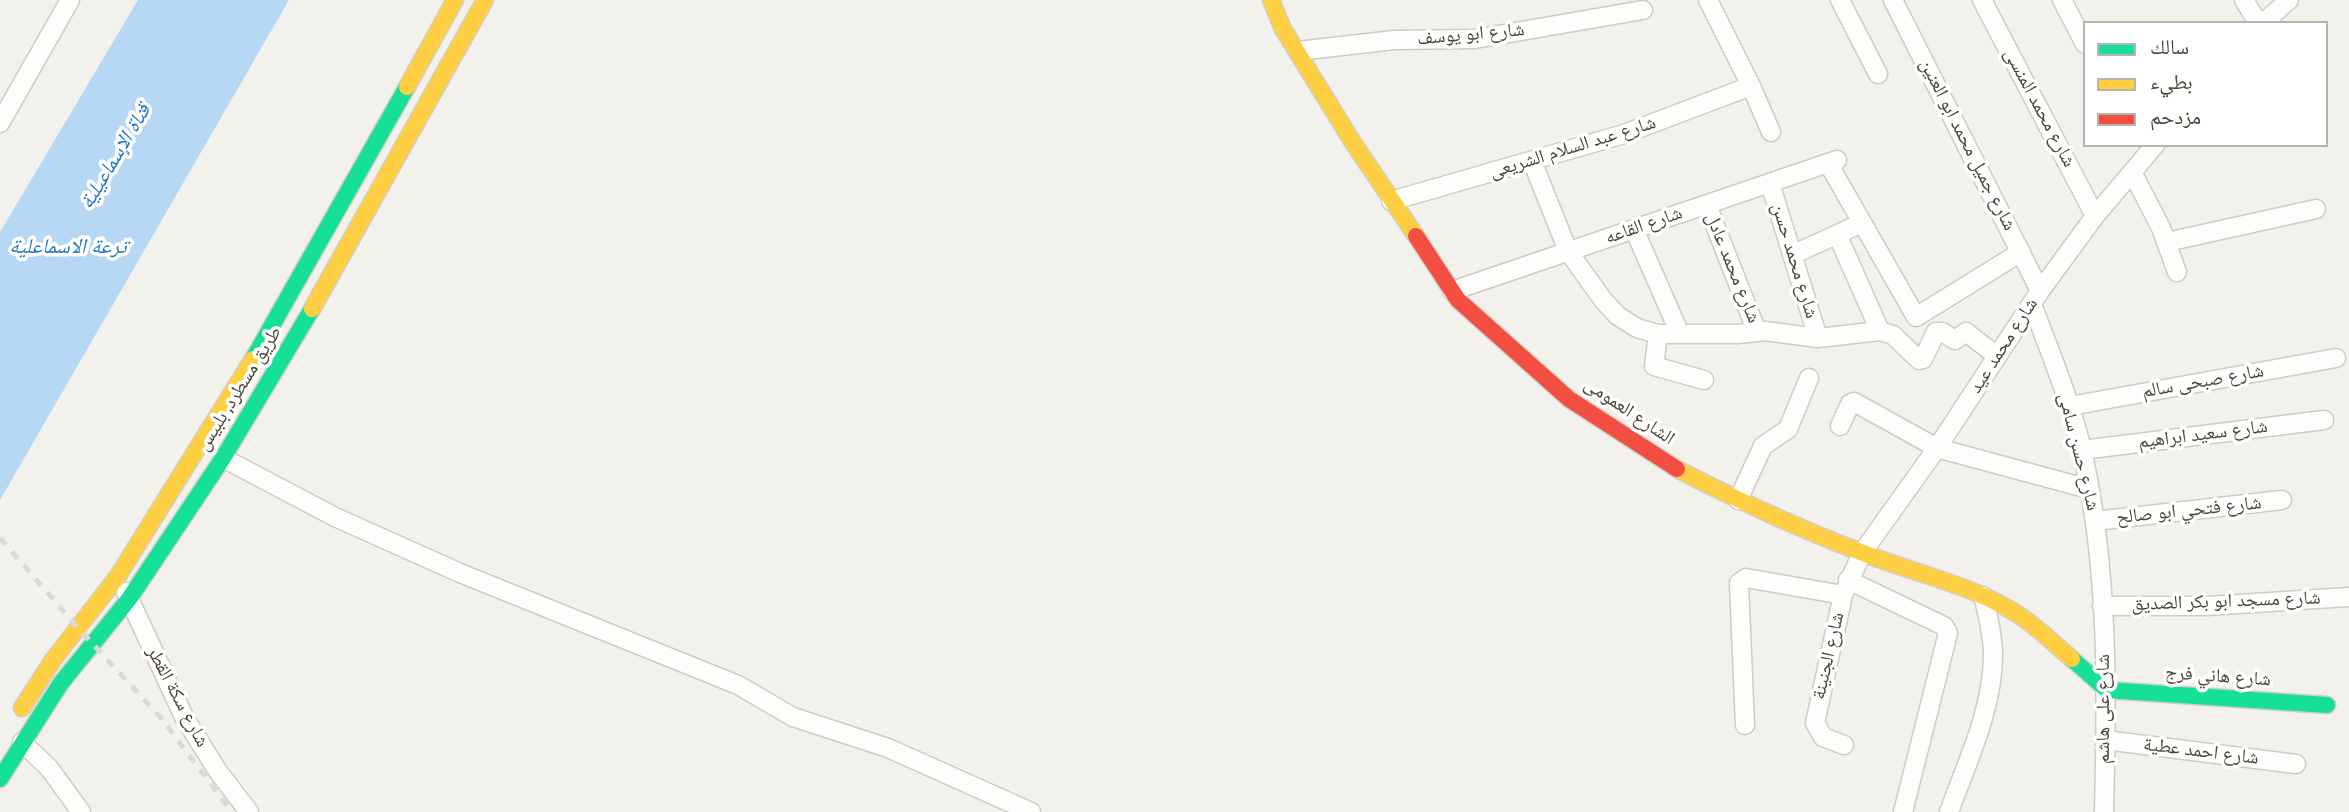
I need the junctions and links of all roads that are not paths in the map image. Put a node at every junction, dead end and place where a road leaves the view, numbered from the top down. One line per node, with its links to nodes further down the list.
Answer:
1 (70, 0): 19 (street)
2 (455, 0): 44 (main road, طريق مسطرد, بلبيس)
3 (485, 0): 47 (main road, طريق مسطرد, بلبيس)
4 (1271, 0): 16 (main road, الشارع العمومى)
5 (1707, 0): 18 (street)
6 (1840, 0): 17 (street)
7 (1893, 0): 34 (street, شارع جميل محمد ابو العنين)
8 (1982, 0): 28 (street, شارع محمد المنسى)
9 (2062, 0): 15 (street)
10 (2244, 0): 13 (street)
11 (2289, 0): 14 (street)
12 (1643, 10): 16 (street, شارع ابو يوسف)
13 (2260, 21)
14 (2263, 21)
15 (2083, 40)
16 (1298, 51): 25 (main road, الشارع العمومى)
17 (1878, 74)
18 (1751, 86): 20 (street); 22 (street, شارع عبد السلام الشريعى)
19 (0, 122)
20 (1771, 132)
21 (2145, 150): 23 (street, شارع محمد عيد)
22 (1532, 161): 25 (street, شارع عبد السلام الشريعى); 33 (street)
23 (2132, 172): 28 (street, شارع محمد عيد); 32 (street)
24 (1770, 183): 26 (street, شارع القاعه); 29 (street, شارع القاعه); 35 (street, شارع محمد حسن)
25 (1391, 201): 37 (main road, الشارع العمومى)
26 (1707, 205): 30 (street, شارع القاعه); 40 (street, شارع محمد عادل)
27 (2316, 209): 32 (street)
28 (2095, 216): 38 (street, شارع محمد عيد)
29 (1861, 223): 31 (street); 34 (street)
30 (1634, 229): 33 (street, شارع القاعه); 42 (street)
31 (1837, 234): 35 (street); 39 (street)
32 (2167, 242): 36 (street)
33 (1568, 251): 37 (street, شارع القاعه); 41 (street)
34 (2021, 252): 38 (street, شارع جميل محمد ابو العنين)
35 (1792, 255): 43 (street, شارع محمد حسن)
36 (2177, 272)
37 (1452, 291): 57 (main road, الشارع العمومى)
38 (2036, 297): 45 (street, شارع محمد عيد); 50 (street, شارع حسن سامى)
39 (1880, 331): 43 (street); 45 (street)
40 (1757, 332): 42 (street); 43 (street)
41 (1658, 334): 42 (street); 49 (street)
42 (1680, 334)
43 (1818, 338)
44 (259, 349): 47 (main road); 61 (main road, طريق مسطرد, بلبيس)
45 (1997, 356): 53 (street, شارع محمد عيد)
46 (2336, 358): 50 (street, شارع صبحى سالم)
47 (282, 362): 55 (main road, طريق مسطرد, بلبيس)
48 (1809, 377): 57 (street)
49 (1704, 380)
50 (2070, 406): 54 (street, شارع حسن سامى)
51 (2324, 420): 54 (street, شارع سعيد ابراهيم)
52 (1840, 426): 53 (street)
53 (1937, 449): 56 (street); 60 (street, شارع محمد عيد)
54 (2082, 450): 56 (street, شارع حسن سامى)
55 (223, 458): 65 (main road, طريق مسطرد, بلبيس); 78 (street)
56 (2089, 489): 59 (street, شارع حسن سامى)
57 (1738, 500): 60 (main road, الشارع العمومى)
58 (2282, 500): 59 (street, شارع فتحي ابو صالح)
59 (2095, 521): 66 (street, شارع حسن سامى)
60 (1862, 553): 62 (street, شارع الجنينة); 63 (main road, الشارع العمومى)
61 (118, 576): 65 (street, شارع سكة القطر); 69 (main road, طريق مسطرد, بلبيس)
62 (1845, 588): 70 (street); 73 (street, شارع الجنينة); 79 (street)
63 (1983, 596): 67 (main road, الشارع العمومى); 80 (street)
64 (2349, 597): 66 (street, شارع مسجد ابو بكر الصديق)
65 (129, 599): 72 (main road, طريق مسطرد, بلبيس); 77 (street, شارع سكة القطر)
66 (2102, 606): 67 (street, شارع على هاشم)
67 (2106, 690): 68 (main road, شارع هاني فرج); 71 (street, شارع على هاشم)
68 (2327, 705)
69 (13, 722)
70 (1745, 725)
71 (2105, 740): 74 (street, شارع احمد عطية); 81 (street, شارع على هاشم)
72 (22, 742): 75 (main road, طريق مسطرد, بلبيس); 76 (street)
73 (1844, 745)
74 (2296, 764)
75 (0, 779)
76 (81, 812)
77 (248, 812)
78 (1031, 812)
79 (1903, 812)
80 (1949, 812)
81 (2104, 812)

